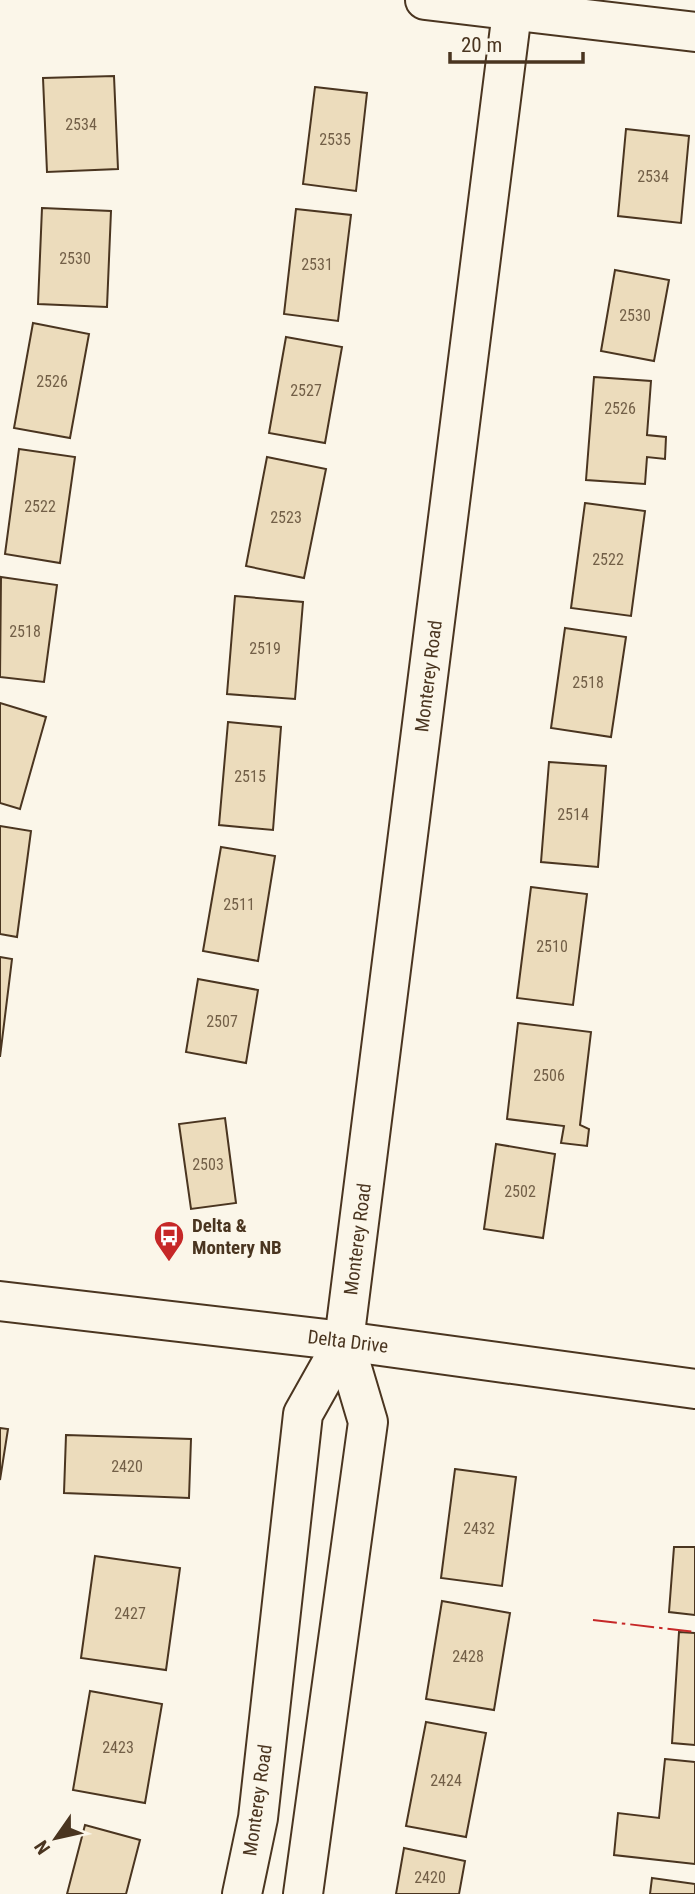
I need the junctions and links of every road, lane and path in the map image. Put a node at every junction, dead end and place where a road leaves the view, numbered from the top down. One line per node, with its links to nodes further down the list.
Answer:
1 (425, 0): 2 (street)
2 (512, 12): 3 (street); 5 (street, Monterey Road)
3 (695, 33)
4 (0, 1301): 5 (street, Delta Drive)
5 (344, 1340): 6 (street, Delta Drive); 7 (street, Monterey Road); 8 (street, Monterey Road)
6 (695, 1389)
7 (242, 1894)
8 (303, 1894)

